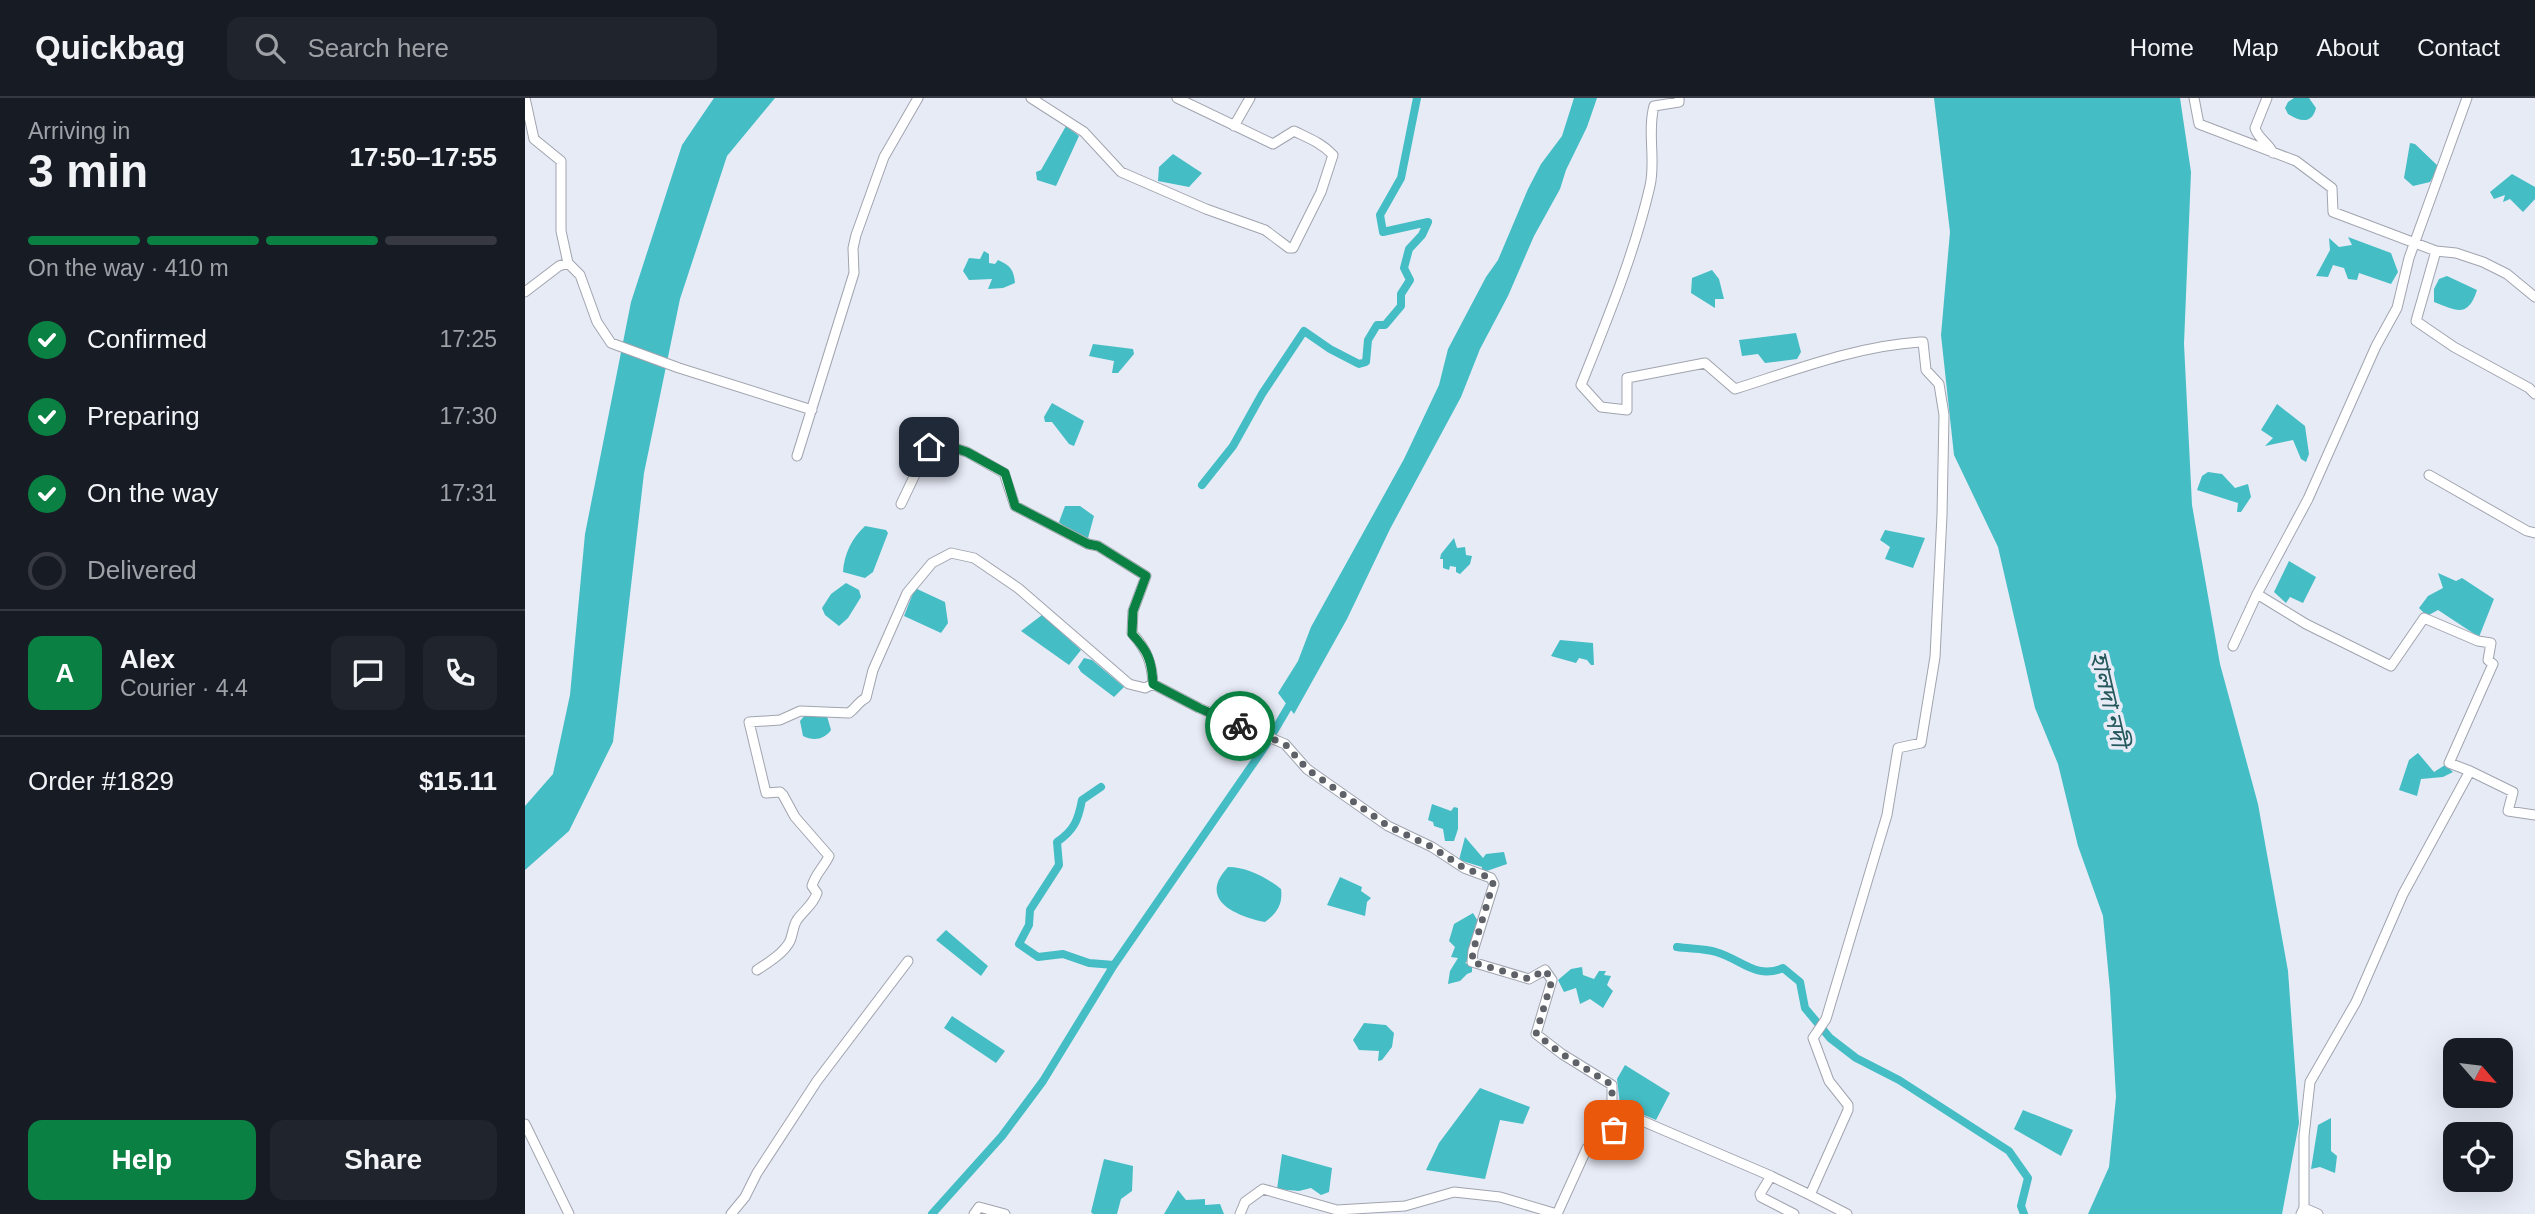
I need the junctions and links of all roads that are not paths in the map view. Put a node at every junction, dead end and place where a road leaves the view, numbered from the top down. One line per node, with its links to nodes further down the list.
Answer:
1 (525, 98): 14 (street)
2 (918, 98): 18 (street)
3 (1031, 98): 10 (street)
4 (1177, 98): 10 (street)
5 (1250, 98): 10 (street)
6 (1679, 98): 33 (street)
7 (2194, 98): 11 (street)
8 (2267, 98): 11 (street)
9 (2467, 98): 12 (street)
10 (1234, 126)
11 (2273, 153): 12 (street)
12 (2416, 242): 13 (street); 23 (street)
13 (2437, 251): 16 (street); 17 (street)
14 (568, 262): 15 (street); 18 (street)
15 (525, 292)
16 (2535, 297)
17 (2535, 394)
18 (811, 410): 19 (street)
19 (797, 456)
20 (2429, 475): 22 (street)
21 (901, 504): 25 (street)
22 (2535, 533)
23 (2257, 594): 24 (street); 26 (street)
24 (2233, 646)
25 (1153, 684): 29 (street); 30 (street)
26 (2470, 771): 27 (street); 34 (street)
27 (2535, 815)
28 (908, 961): 36 (street)
29 (757, 970)
30 (1625, 1113): 32 (street); 39 (street)
31 (525, 1124): 35 (street)
32 (1770, 1176): 33 (street); 40 (street)
33 (1810, 1195): 41 (street)
34 (2303, 1211): 42 (street)
35 (569, 1214)
36 (731, 1214)
37 (974, 1214): 38 (street)
38 (1005, 1214)
39 (1240, 1214)
40 (1794, 1214)
41 (1847, 1214)
42 (2318, 1214)

